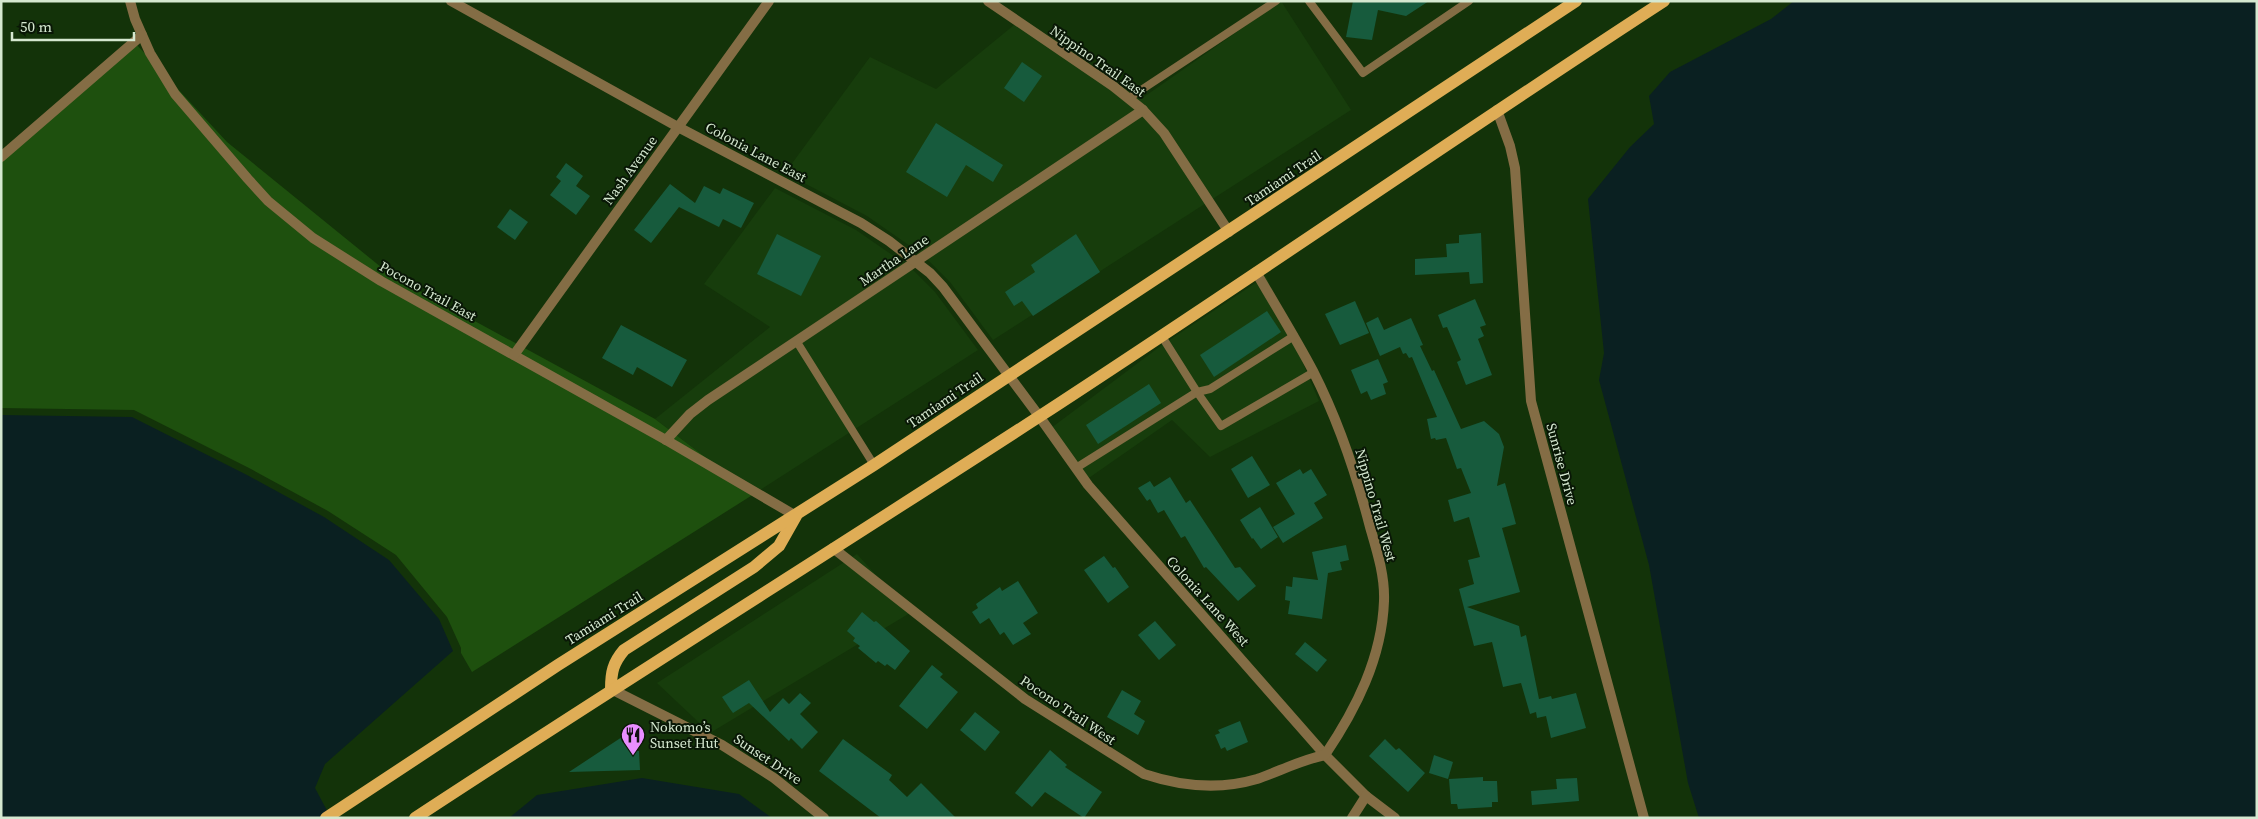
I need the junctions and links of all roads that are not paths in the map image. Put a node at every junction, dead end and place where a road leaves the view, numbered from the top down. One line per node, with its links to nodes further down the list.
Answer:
1 (130, 1): 10 (street, Pocono Trail East)
2 (451, 1): 14 (street, Colonia Lane East)
3 (769, 1): 14 (street, Nash Avenue)
4 (988, 1): 11 (street, Nippino Trail East)
5 (1276, 1): 11 (lane)
6 (1309, 1): 7 (lane)
7 (1469, 1)
8 (1576, 1): 16 (main road, Tamiami Trail)
9 (1664, 1): 13 (main road)
10 (142, 36): 15 (street); 22 (street, Pocono Trail East)
11 (1129, 98): 12 (street, Nippino Trail East)
12 (1143, 110): 16 (street, Nippino Trail East); 17 (street, Martha Lane)
13 (1497, 110): 18 (main road); 40 (street, Sunrise Drive)
14 (678, 127): 17 (street, Colonia Lane East); 22 (street, Nash Avenue)
15 (1, 157)
16 (1229, 232): 24 (main road, Tamiami Trail)
17 (917, 261): 21 (street, Martha Lane); 24 (street, Colonia Lane East)
18 (1256, 272): 19 (main road); 20 (street, Nippino Trail West)
19 (1161, 335): 25 (lane); 26 (main road)
20 (1294, 336): 23 (street, Nippino Trail West); 25 (lane)
21 (797, 342): 27 (street, Martha Lane); 28 (lane)
22 (514, 355): 27 (street, Pocono Trail East)
23 (1314, 372): 25 (lane); 33 (street, Nippino Trail West)
24 (1008, 376): 26 (street, Colonia Lane East); 28 (main road, Tamiami Trail)
25 (1196, 392): 29 (lane)
26 (1039, 416): 29 (street, Colonia Lane West); 31 (main road)
27 (666, 440): 30 (street, Pocono Trail East)
28 (874, 465): 30 (main road, Tamiami Trail)
29 (1076, 468): 33 (street, Colonia Lane West)
30 (796, 516): 32 (main road); 35 (main road, Tamiami Trail)
31 (833, 548): 32 (main road); 33 (street, Pocono Trail West)
32 (612, 689): 36 (main road); 37 (street, Sunset Drive)
33 (1325, 755): 34 (street, Colonia Lane West)
34 (1366, 796): 38 (street); 39 (street, Colonia Lane West)
35 (326, 818)
36 (415, 818)
37 (824, 818)
38 (1352, 818)
39 (1395, 818)
40 (1644, 818)

